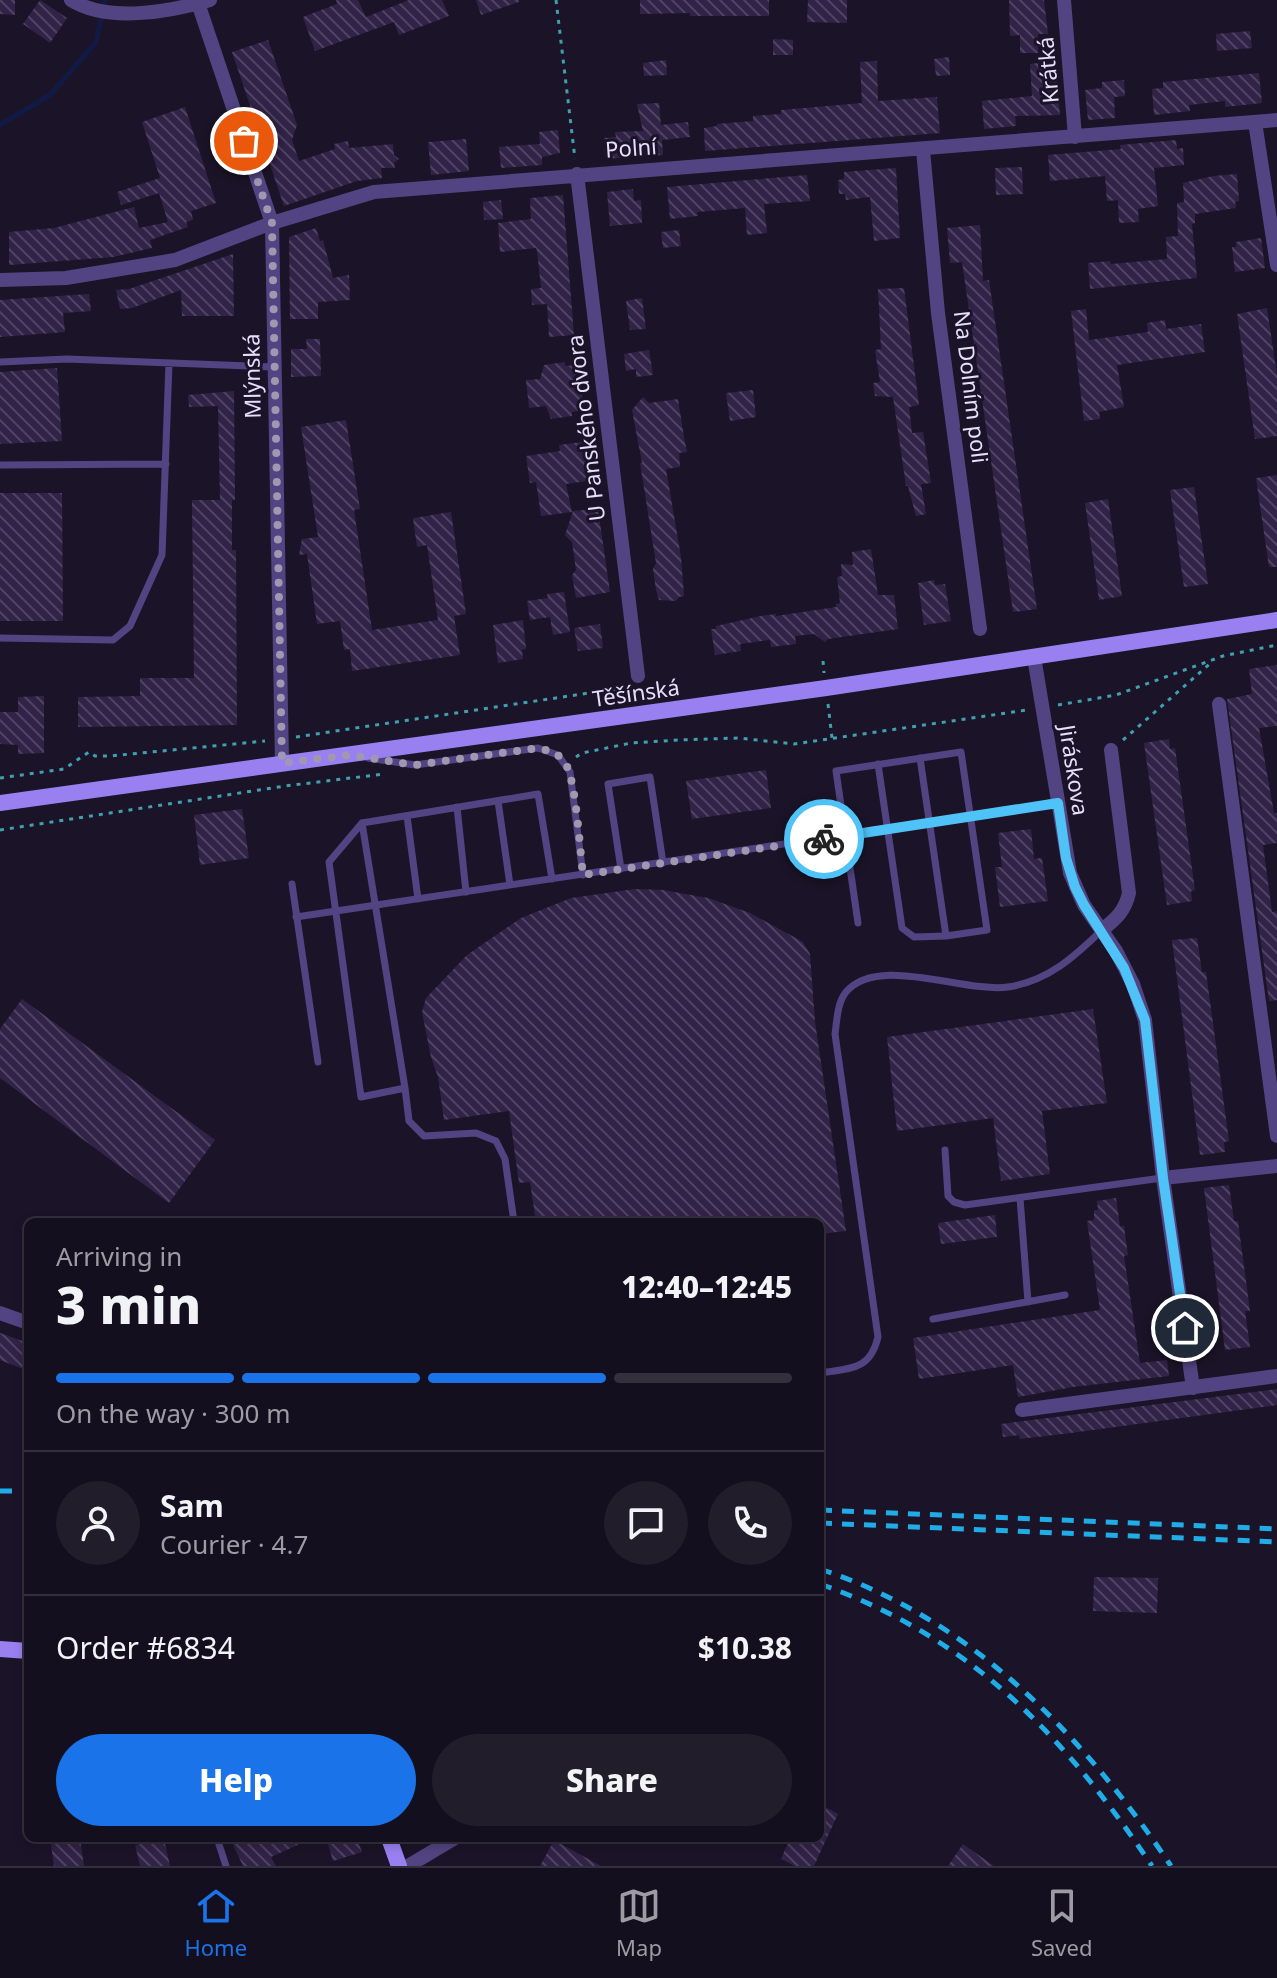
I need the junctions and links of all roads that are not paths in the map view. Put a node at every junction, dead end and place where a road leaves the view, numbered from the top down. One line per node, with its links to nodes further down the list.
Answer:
1 (1064, 0): 6 (street, Krátká)
2 (202, 1): 3 (street); 9 (street, Mlýnská)
3 (76, 3)
4 (1277, 120): 5 (street, Polní)
5 (1255, 122): 6 (street, Polní); 10 (street)
6 (1075, 137): 7 (street, Polní)
7 (923, 150): 8 (street, Polní); 18 (street, Na Dolním poli)
8 (577, 174): 9 (street, Polní); 21 (street, U Panského dvora)
9 (272, 223): 11 (street, Polní); 14 (street, Mlýnská)
10 (1277, 265)
11 (0, 280)
12 (0, 362): 13 (lane)
13 (169, 363): 14 (lane); 15 (lane)
14 (274, 367): 26 (street, Mlýnská)
15 (166, 464): 16 (lane); 19 (lane)
16 (0, 465)
17 (1277, 620): 20 (street, Těšínská)
18 (980, 629)
19 (0, 638)
20 (1034, 657): 24 (street, Těšínská); 30 (street, Jiráskova)
21 (640, 680)
22 (1219, 704): 54 (street)
23 (1111, 750): 50 (street, Jiráskova)
24 (350, 755): 26 (street, Těšínská); 40 (lane)
25 (920, 758): 27 (lane); 33 (lane); 35 (lane)
26 (282, 763): 29 (street, Těšínská)
27 (878, 764): 36 (lane); 37 (lane)
28 (498, 801): 31 (lane); 41 (lane); 43 (lane)
29 (0, 803)
30 (1058, 803): 33 (lane); 50 (street, Jiráskova)
31 (457, 807): 32 (lane); 44 (lane)
32 (407, 816): 34 (lane); 45 (lane)
33 (971, 817): 35 (lane); 51 (lane)
34 (362, 823): 46 (lane); 47 (lane)
35 (929, 823): 36 (lane); 51 (lane)
36 (886, 830): 37 (lane); 51 (lane)
37 (845, 836): 38 (lane); 49 (lane)
38 (663, 863): 39 (lane); 39 (lane)
39 (621, 869): 40 (lane)
40 (583, 875): 41 (lane)
41 (552, 879): 43 (lane)
42 (292, 884): 48 (lane)
43 (510, 885): 44 (lane)
44 (466, 892): 45 (lane)
45 (418, 899): 46 (lane)
46 (376, 905): 47 (lane); 53 (lane)
47 (335, 911): 48 (lane); 53 (lane)
48 (296, 917): 52 (lane)
49 (858, 923)
50 (1102, 930): 57 (street, Jiráskova); 65 (lane)
51 (946, 936)
52 (318, 1062)
53 (405, 1088): 59 (lane)
54 (1277, 1136)
55 (945, 1150): 58 (lane)
56 (1277, 1166): 57 (street)
57 (1163, 1178): 58 (lane); 67 (street, Jiráskova)
58 (1020, 1198): 61 (lane)
59 (513, 1218)
60 (1065, 1295): 61 (lane)
61 (1028, 1302): 63 (lane)
62 (0, 1313): 64 (street)
63 (933, 1319)
64 (24, 1322)
65 (824, 1372)
66 (1277, 1376): 67 (street)
67 (1193, 1388): 68 (street)
68 (1022, 1410)
69 (0, 1649): 70 (street)
70 (24, 1651)
71 (218, 1842): 74 (lane)
72 (390, 1842): 75 (street)
73 (448, 1842): 76 (street)
74 (226, 1866)
75 (399, 1866)
76 (408, 1866)

